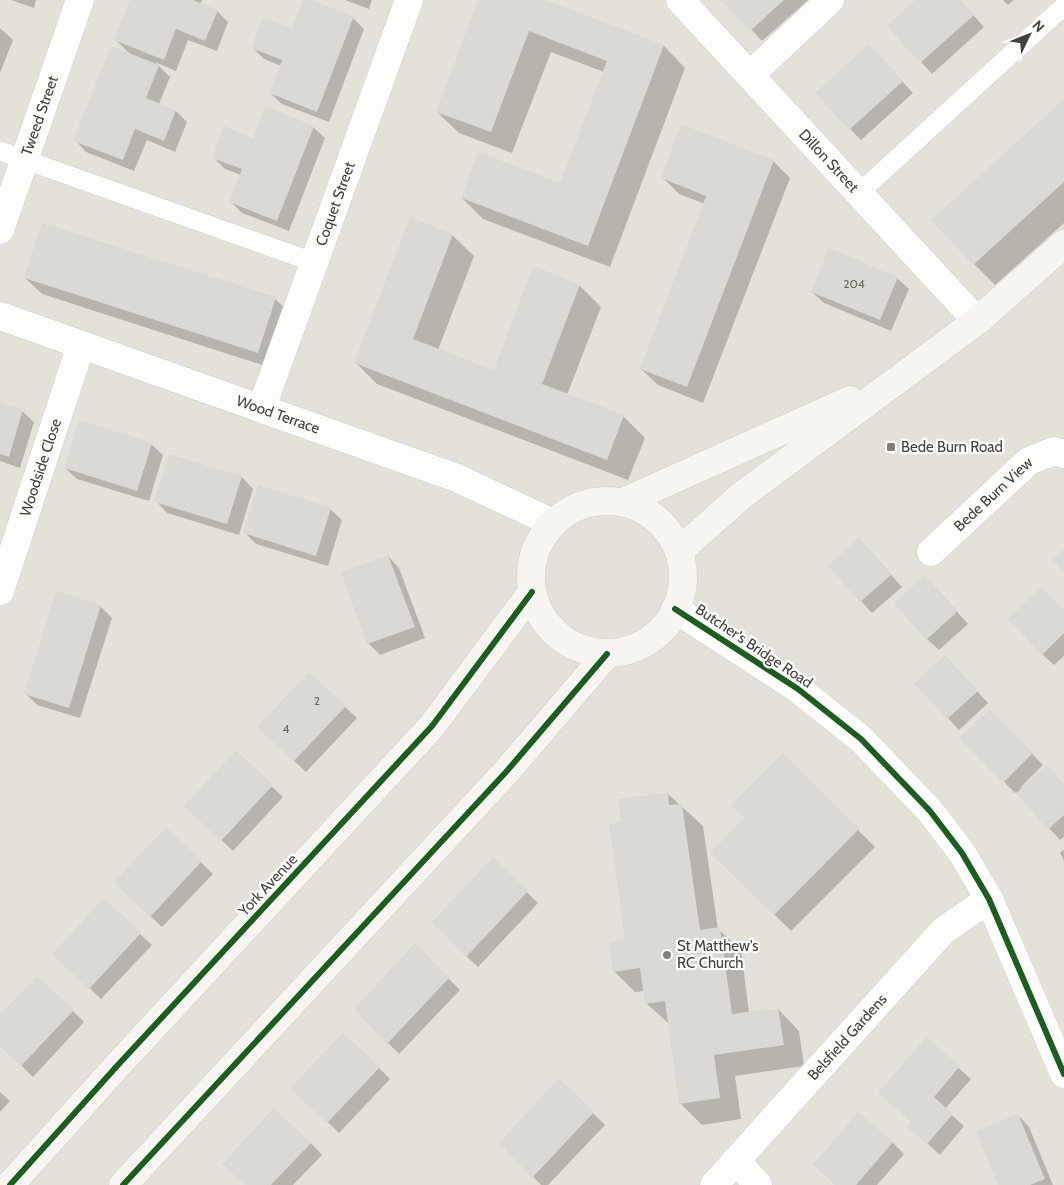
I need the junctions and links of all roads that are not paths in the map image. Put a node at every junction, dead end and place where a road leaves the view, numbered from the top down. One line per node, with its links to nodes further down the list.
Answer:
1 (80, 0): 7 (street, Tweed Street)
2 (409, 0): 11 (street, Coquet Street)
3 (680, 0): 6 (street, Dillon Street)
4 (830, 0): 6 (street)
5 (1064, 6): 8 (lane)
6 (750, 75): 8 (street, Dillon Street)
7 (12, 155): 9 (street, Tweed Street); 11 (lane)
8 (859, 193): 13 (street, Dillon Street)
9 (0, 230)
10 (1064, 244): 13 (main road)
11 (316, 263): 16 (street, Coquet Street)
12 (0, 316): 14 (street, Wood Terrace)
13 (977, 321): 15 (main road)
14 (81, 345): 16 (street, Wood Terrace); 22 (street, Woodside Close)
15 (902, 376): 18 (main road); 20 (main road)
16 (262, 407): 19 (street, Wood Terrace)
17 (1064, 454): 21 (street, Bede Burn View)
18 (623, 502): 19 (main road); 20 (main road)
19 (553, 523): 23 (main road)
20 (679, 550): 24 (main road)
21 (931, 552)
22 (0, 591)
23 (532, 592): 25 (main road); 29 (main road, York Avenue)
24 (675, 609): 25 (main road); 26 (street, Butcher's Bridge Road)
25 (607, 654): 30 (main road)
26 (989, 899): 27 (street, Butcher's Bridge Road); 28 (street, Belsfield Gardens)
27 (1064, 1073)
28 (736, 1160): 31 (street, Belsfield Gardens); 32 (street)
29 (10, 1185)
30 (123, 1185)
31 (714, 1185)
32 (758, 1185)

